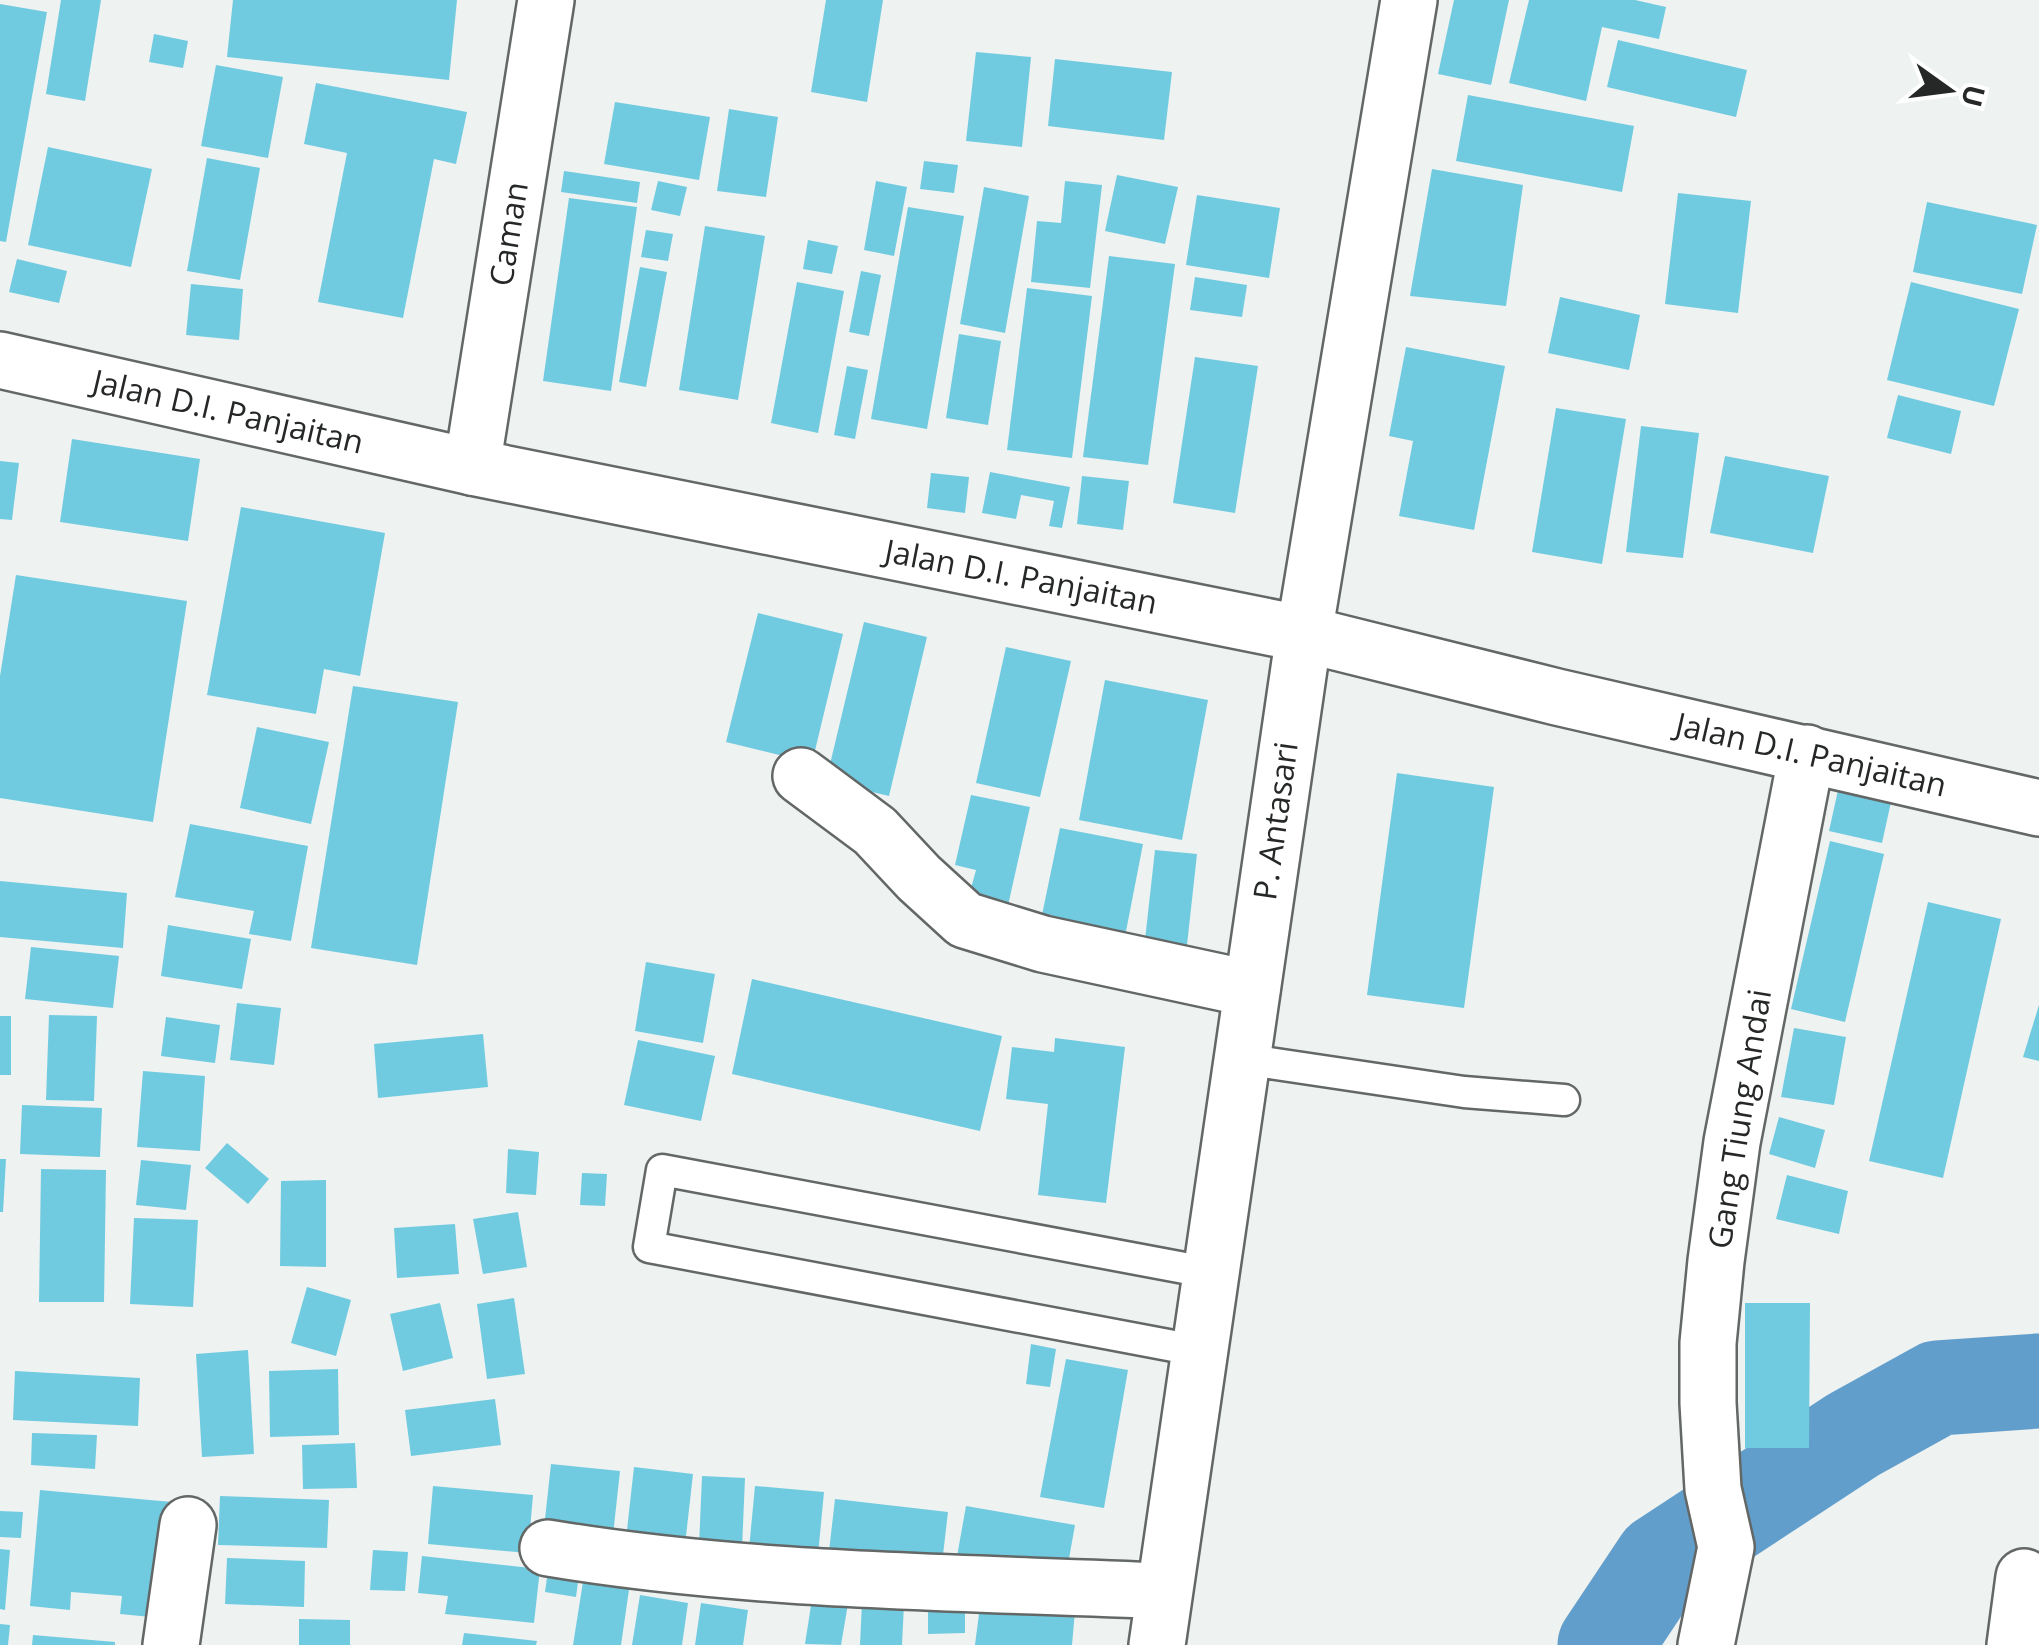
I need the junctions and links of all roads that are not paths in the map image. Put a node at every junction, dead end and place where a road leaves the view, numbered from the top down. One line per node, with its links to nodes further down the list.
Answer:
1 (546, 0): 4 (street, Caman)
2 (1409, 0): 5 (street, P. Antasari)
3 (0, 360): 4 (street, Jalan D.I. Panjaitan)
4 (472, 467): 5 (street, Jalan D.I. Panjaitan)
5 (1304, 634): 6 (street, Jalan D.I. Panjaitan); 9 (street, P. Antasari)
6 (1808, 753): 8 (street, Jalan D.I. Panjaitan); 20 (street, Gang Tiung Andai)
7 (801, 776): 9 (street)
8 (2039, 808)
9 (1252, 989): 10 (street, P. Antasari)
10 (1242, 1058): 11 (lane); 12 (street, P. Antasari)
11 (1564, 1100)
12 (1211, 1273): 13 (street, P. Antasari); 13 (lane)
13 (1200, 1351): 17 (street, P. Antasari)
14 (188, 1525): 18 (street)
15 (548, 1548): 17 (street)
16 (2024, 1578): 21 (street)
17 (1164, 1591): 19 (street, P. Antasari)
18 (171, 1645)
19 (1157, 1645)
20 (1706, 1645)
21 (2014, 1645)

